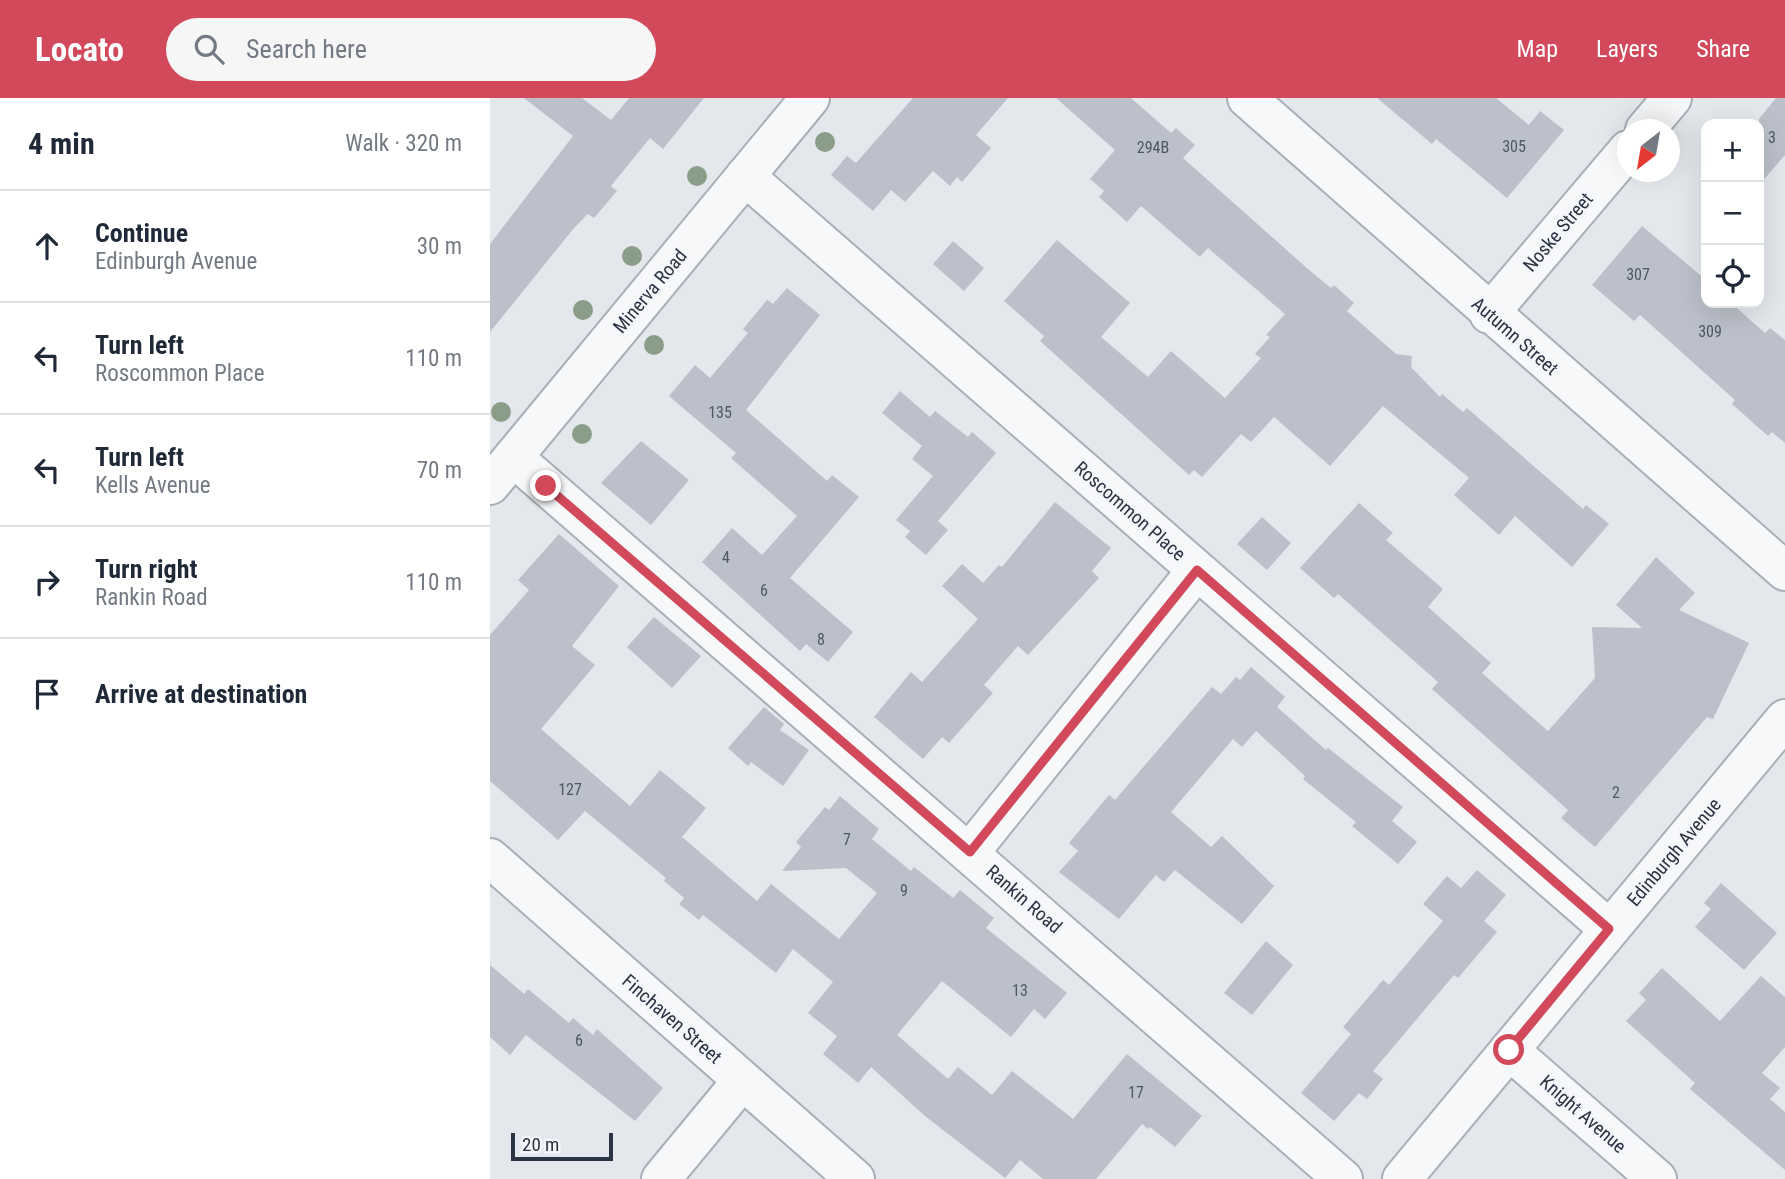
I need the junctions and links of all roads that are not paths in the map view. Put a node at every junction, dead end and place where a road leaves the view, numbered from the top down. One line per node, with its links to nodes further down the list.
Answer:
1 (810, 98): 6 (street, Minerva Road)
2 (1247, 98): 7 (street, Autumn Street)
3 (1672, 98): 4 (street)
4 (1654, 119)
5 (1617, 163): 7 (street, Noske Street)
6 (745, 176): 8 (street, Minerva Road); 9 (street, Roscommon Place)
7 (1489, 314): 10 (street, Autumn Street)
8 (501, 471): 12 (street, Rankin Road)
9 (1197, 570): 12 (street); 14 (street, Roscommon Place)
10 (1785, 571)
11 (1785, 719): 14 (street, Edinburgh Avenue)
12 (970, 852): 19 (street, Rankin Road)
13 (490, 858): 16 (street, Finchaven Street)
14 (1609, 929): 15 (street, Edinburgh Avenue)
15 (1509, 1050): 20 (street, Edinburgh Avenue); 21 (street, Knight Avenue)
16 (743, 1081): 17 (street); 18 (street, Finchaven Street)
17 (661, 1179)
18 (855, 1179)
19 (1343, 1179)
20 (1402, 1179)
21 (1657, 1179)

